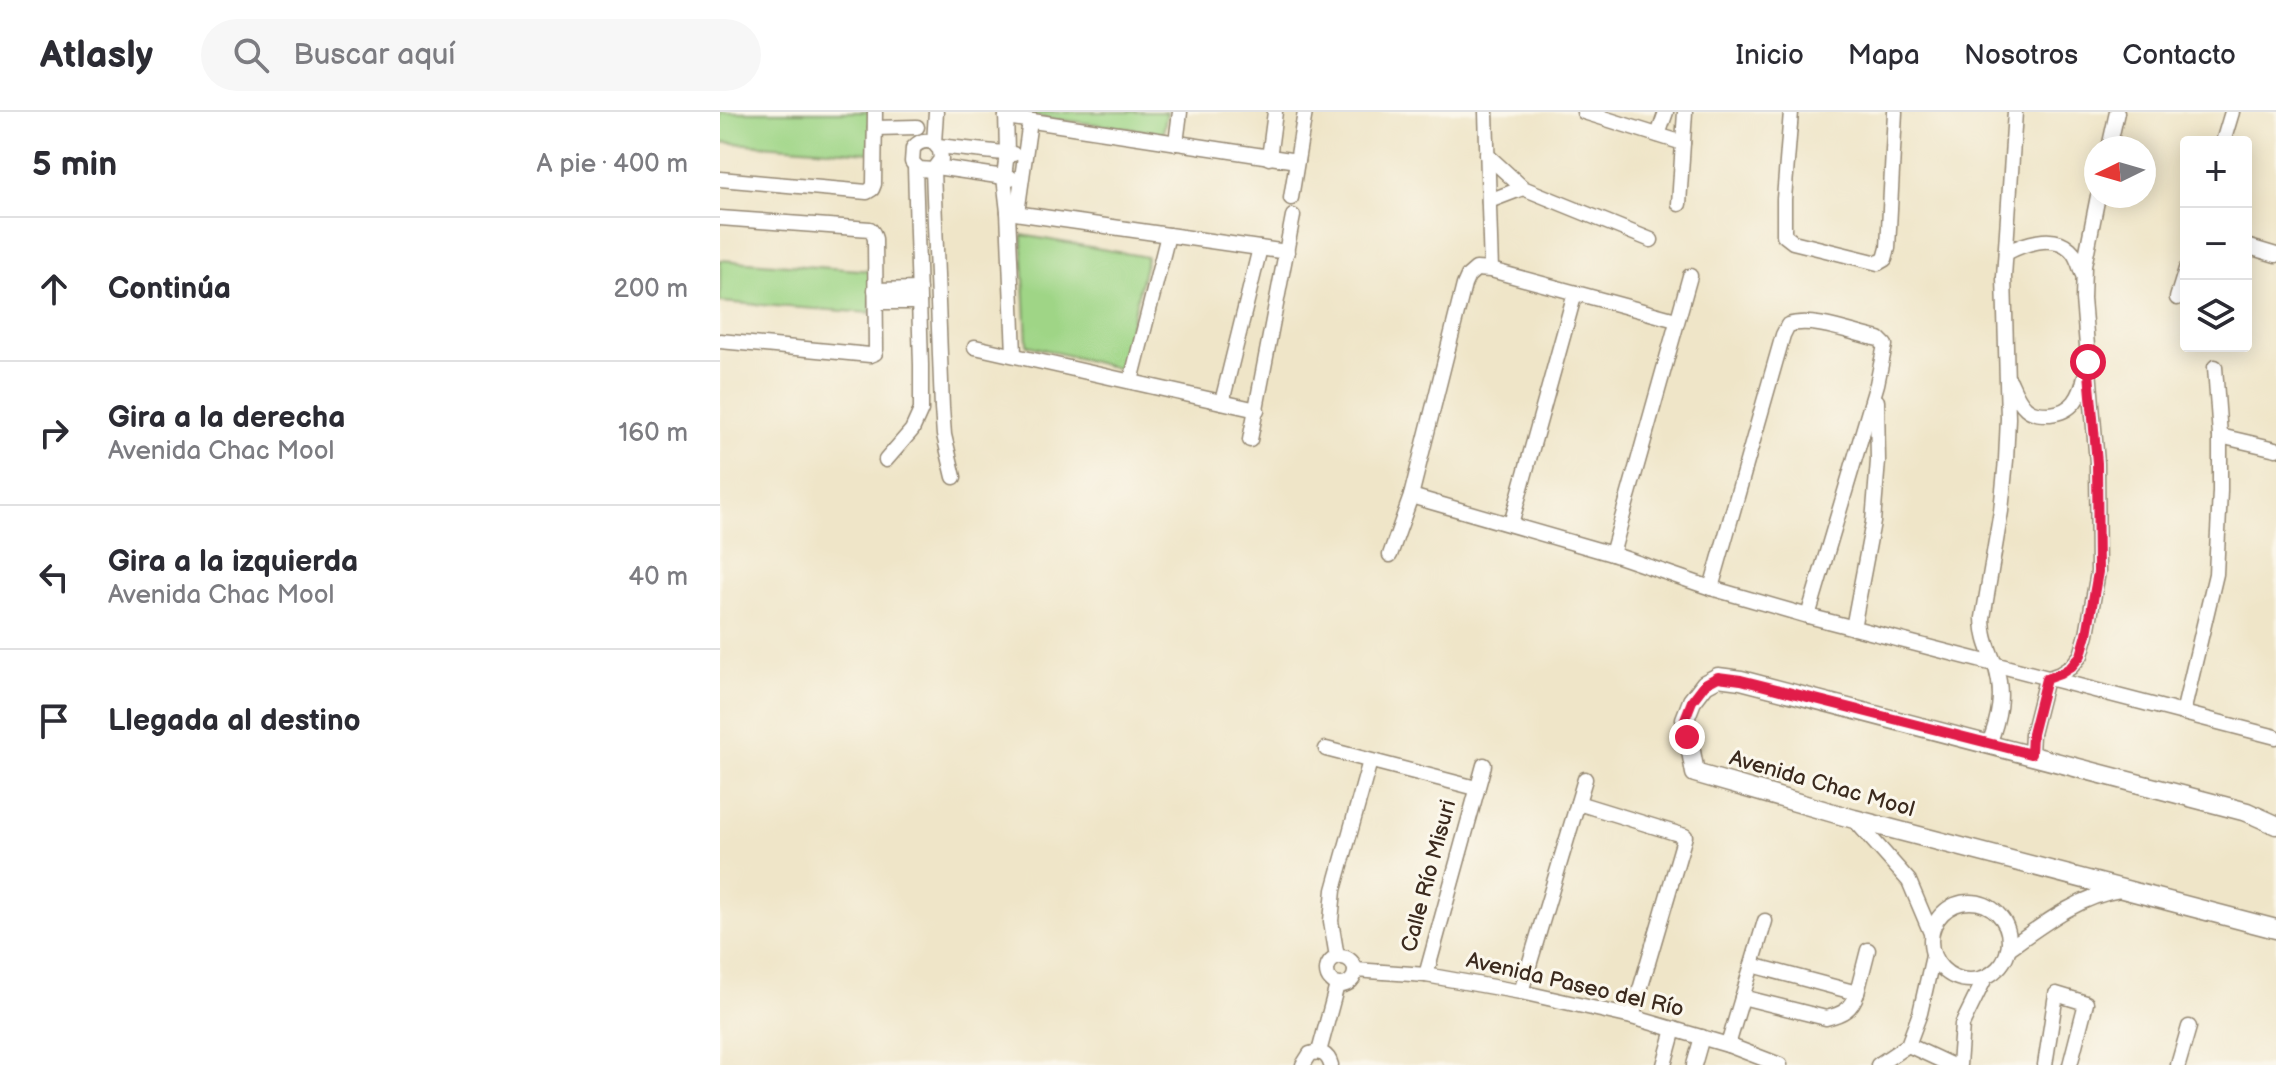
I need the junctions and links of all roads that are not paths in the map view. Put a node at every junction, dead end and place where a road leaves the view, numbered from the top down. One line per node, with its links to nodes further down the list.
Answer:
1 (891, 112): 16 (street)
2 (936, 112): 25 (street)
3 (1180, 112): 22 (street)
4 (1275, 112): 29 (street)
5 (1305, 112): 30 (street)
6 (1486, 112): 28 (street)
7 (1584, 112): 19 (street)
8 (1666, 112): 19 (street)
9 (1685, 112): 23 (street)
10 (1791, 112): 11 (street)
11 (1895, 112)
12 (2015, 112): 49 (street)
13 (2117, 112): 20 (street)
14 (2232, 112): 21 (street)
15 (1006, 114): 18 (street); 26 (street)
16 (875, 117): 17 (street); 34 (street)
17 (917, 120): 24 (street)
18 (1030, 121): 22 (street); 27 (street)
19 (1658, 135): 23 (street)
20 (2112, 136)
21 (2225, 136)
22 (1176, 143): 29 (street)
23 (1683, 143): 39 (street)
24 (916, 144): 25 (street); 31 (street)
25 (936, 145): 26 (street); 32 (street)
26 (1007, 153): 27 (street); 33 (street)
27 (1025, 155): 35 (street)
28 (1487, 155): 36 (street); 38 (street)
29 (1269, 158): 30 (street)
30 (1297, 161): 37 (street)
31 (915, 167): 32 (street); 57 (street)
32 (934, 168): 33 (street); 65 (street)
33 (1004, 177): 35 (street); 41 (street)
34 (720, 179)
35 (1022, 179): 41 (street)
36 (1523, 188): 38 (street); 45 (street)
37 (1291, 198)
38 (1489, 201): 51 (street)
39 (1679, 204)
40 (2095, 208): 53 (street)
41 (1012, 213): 44 (street); 62 (street)
42 (1293, 216): 48 (street)
43 (720, 218): 56 (street)
44 (1168, 235): 46 (street); 68 (street)
45 (1651, 240)
46 (1260, 248): 48 (street); 70 (street)
47 (2252, 248): 50 (street)
48 (1287, 252): 71 (street)
49 (2006, 253): 53 (street); 67 (street)
50 (2276, 255)
51 (1491, 270): 55 (street); 79 (street)
52 (1690, 276): 59 (street)
53 (2084, 277): 63 (street)
54 (2183, 280): 58 (street)
55 (1575, 293): 59 (street); 80 (street)
56 (875, 296): 57 (street); 60 (street)
57 (919, 296): 64 (street)
58 (2177, 298)
59 (1676, 320): 81 (street)
60 (720, 341)
61 (975, 347): 62 (street)
62 (1014, 354): 68 (street)
63 (2088, 362): 67 (street); 87 (street)
64 (921, 365): 65 (street); 72 (street)
65 (941, 367): 73 (street)
66 (2215, 367): 74 (street)
67 (2006, 373): 86 (street)
68 (1131, 381): 70 (street)
69 (1877, 384): 83 (street); 84 (street); 85 (street)
70 (1222, 402): 71 (street)
71 (1257, 410): 75 (street)
72 (912, 430): 73 (street); 77 (street)
73 (944, 433): 78 (street)
74 (2220, 436): 76 (street); 88 (street)
75 (1250, 440)
76 (2276, 449)
77 (886, 460)
78 (954, 477)
79 (1411, 496): 80 (street); 82 (street)
80 (1511, 524): 81 (street)
81 (1612, 554): 83 (street)
82 (1390, 555)
83 (1711, 588): 84 (street)
84 (1808, 616): 85 (street)
85 (1853, 628): 86 (street)
86 (1995, 664): 87 (street); 90 (street)
87 (2046, 679): 88 (street); 92 (street)
88 (2183, 713): 89 (street)
89 (2276, 737)
90 (1989, 744): 92 (main road, Avenida Chac Mool); 98 (main road, Avenida Chac Mool)
91 (1326, 749): 93 (street, Calle Río Misuri)
92 (2031, 754): 99 (main road, Avenida Chac Mool)
93 (1370, 761): 96 (street, Calle Río Misuri); 107 (street)
94 (1484, 765): 96 (street, Calle Río Misuri)
95 (1585, 779): 97 (street)
96 (1476, 788): 110 (street, Calle Río Misuri)
97 (1578, 803): 113 (street); 116 (street)
98 (1854, 819): 100 (main road, Avenida Chac Mool); 103 (street)
99 (2276, 825)
100 (2123, 889): 102 (main road, Avenida Chac Mool); 104 (street)
101 (1765, 921): 108 (street)
102 (2272, 924)
103 (1931, 933): 104 (street); 106 (street)
104 (2008, 949): 111 (street)
105 (1868, 950): 114 (street)
106 (1933, 956): 111 (street); 121 (street)
107 (1337, 957): 109 (street); 112 (street)
108 (1752, 965): 114 (street); 115 (street)
109 (1355, 970): 110 (street, Avenida Paseo del Río); 112 (street)
110 (1426, 975): 113 (street, Avenida Paseo del Río)
111 (1985, 978): 130 (street)
112 (1337, 985): 122 (street)
113 (1521, 992): 116 (street, Avenida Paseo del Río)
114 (1857, 993): 115 (street)
115 (1742, 997): 120 (street)
116 (1632, 1017): 118 (street, Avenida Paseo del Río)
117 (2189, 1027): 133 (street)
118 (1674, 1029): 119 (street, Avenida Paseo del Río); 125 (street)
119 (1702, 1037): 120 (street, Avenida Paseo del Río); 126 (street)
120 (1728, 1045): 127 (street, Avenida Paseo del Río)
121 (1908, 1045): 128 (street); 129 (street)
122 (1319, 1052): 123 (street); 124 (street)
123 (1303, 1065)
124 (1331, 1065)
125 (1664, 1065)
126 (1694, 1065)
127 (1780, 1065)
128 (1878, 1065)
129 (1951, 1065)
130 (1959, 1065)
131 (2045, 1065): 132 (street)
132 (2070, 1065)
133 (2178, 1065)

